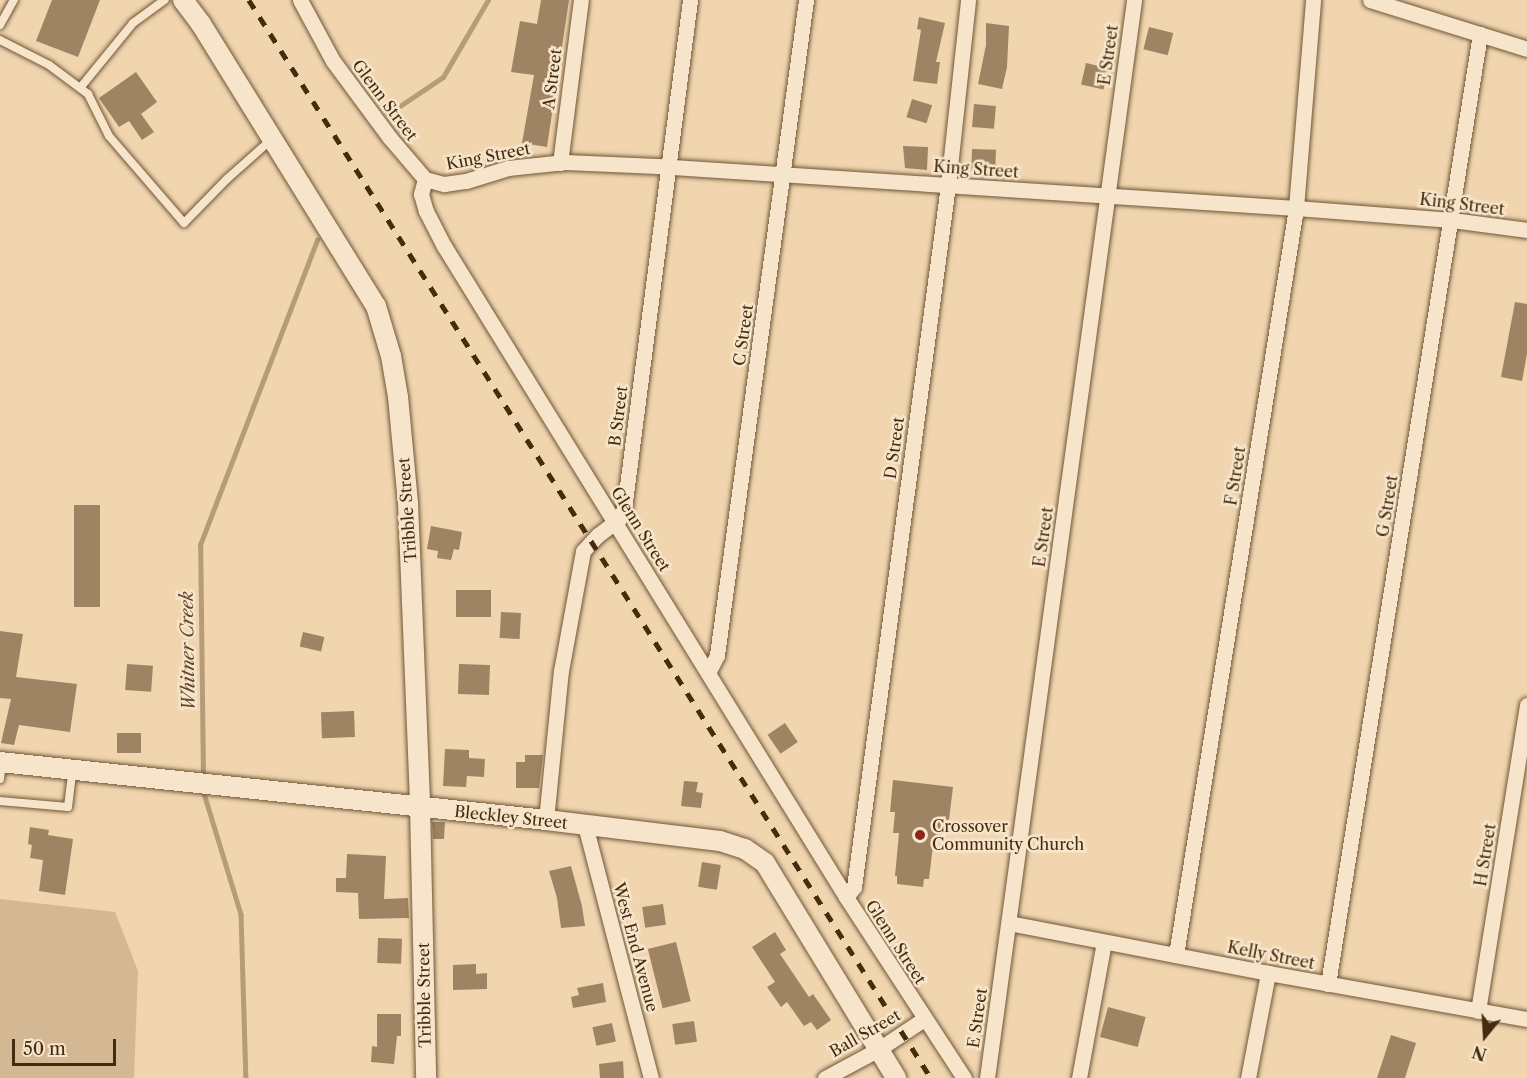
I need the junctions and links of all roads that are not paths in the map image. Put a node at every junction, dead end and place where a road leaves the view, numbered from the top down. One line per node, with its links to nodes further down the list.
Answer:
1 (14, 0): 12 (lane)
2 (165, 0): 16 (lane)
3 (183, 0): 17 (street, Tribble Street)
4 (300, 0): 21 (street, Glenn Street)
5 (580, 0): 18 (street, A Street)
6 (690, 0): 19 (street, B Street)
7 (806, 0): 20 (street, C Street)
8 (968, 0): 22 (street, D Street)
9 (1134, 0): 23 (street, E Street)
10 (1313, 0): 24 (street, F Street)
11 (1370, 0): 13 (street)
12 (0, 25)
13 (1480, 34): 15 (street); 25 (street, G Street)
14 (0, 40): 16 (lane)
15 (1527, 49)
16 (80, 88): 17 (lane)
17 (271, 141): 33 (street, Tribble Street)
18 (560, 163): 19 (street, King Street); 21 (street, King Street)
19 (668, 167): 20 (street, King Street); 27 (street, B Street)
20 (783, 175): 22 (street, King Street); 28 (street, C Street)
21 (425, 179): 27 (street, Glenn Street)
22 (948, 184): 23 (street, King Street); 36 (street, D Street)
23 (1107, 196): 24 (street, King Street); 37 (street, E Street)
24 (1296, 208): 25 (street, King Street); 39 (street, F Street)
25 (1452, 220): 26 (street, King Street); 41 (street, G Street)
26 (1527, 230)
27 (615, 523): 28 (street, Glenn Street); 34 (street, B Street)
28 (708, 673): 36 (street, Glenn Street)
29 (1527, 705): 42 (street, H Street)
30 (1, 767): 31 (street, Bleckley Street)
31 (73, 769): 32 (lane); 33 (street, Bleckley Street)
32 (0, 801)
33 (420, 807): 34 (street, Bleckley Street); 46 (street, Tribble Street)
34 (546, 820): 35 (street, Bleckley Street)
35 (585, 825): 45 (street, Bleckley Street); 47 (street, West End Avenue)
36 (846, 897): 43 (street, Glenn Street)
37 (1009, 923): 38 (street, Kelly Street); 51 (street, E Street)
38 (1104, 942): 39 (street, Kelly Street); 52 (street)
39 (1176, 955): 40 (street, Kelly Street)
40 (1268, 974): 41 (street, Kelly Street); 53 (street)
41 (1328, 984): 42 (street, Kelly Street)
42 (1478, 1011): 44 (street, Kelly Street)
43 (924, 1019): 45 (street, Ball Street); 50 (street, Glenn Street)
44 (1527, 1019)
45 (879, 1049): 48 (street, Ball Street); 49 (street, Bleckley Street)
46 (426, 1078)
47 (651, 1078)
48 (825, 1078)
49 (896, 1078)
50 (964, 1078)
51 (987, 1078)
52 (1079, 1078)
53 (1248, 1078)

